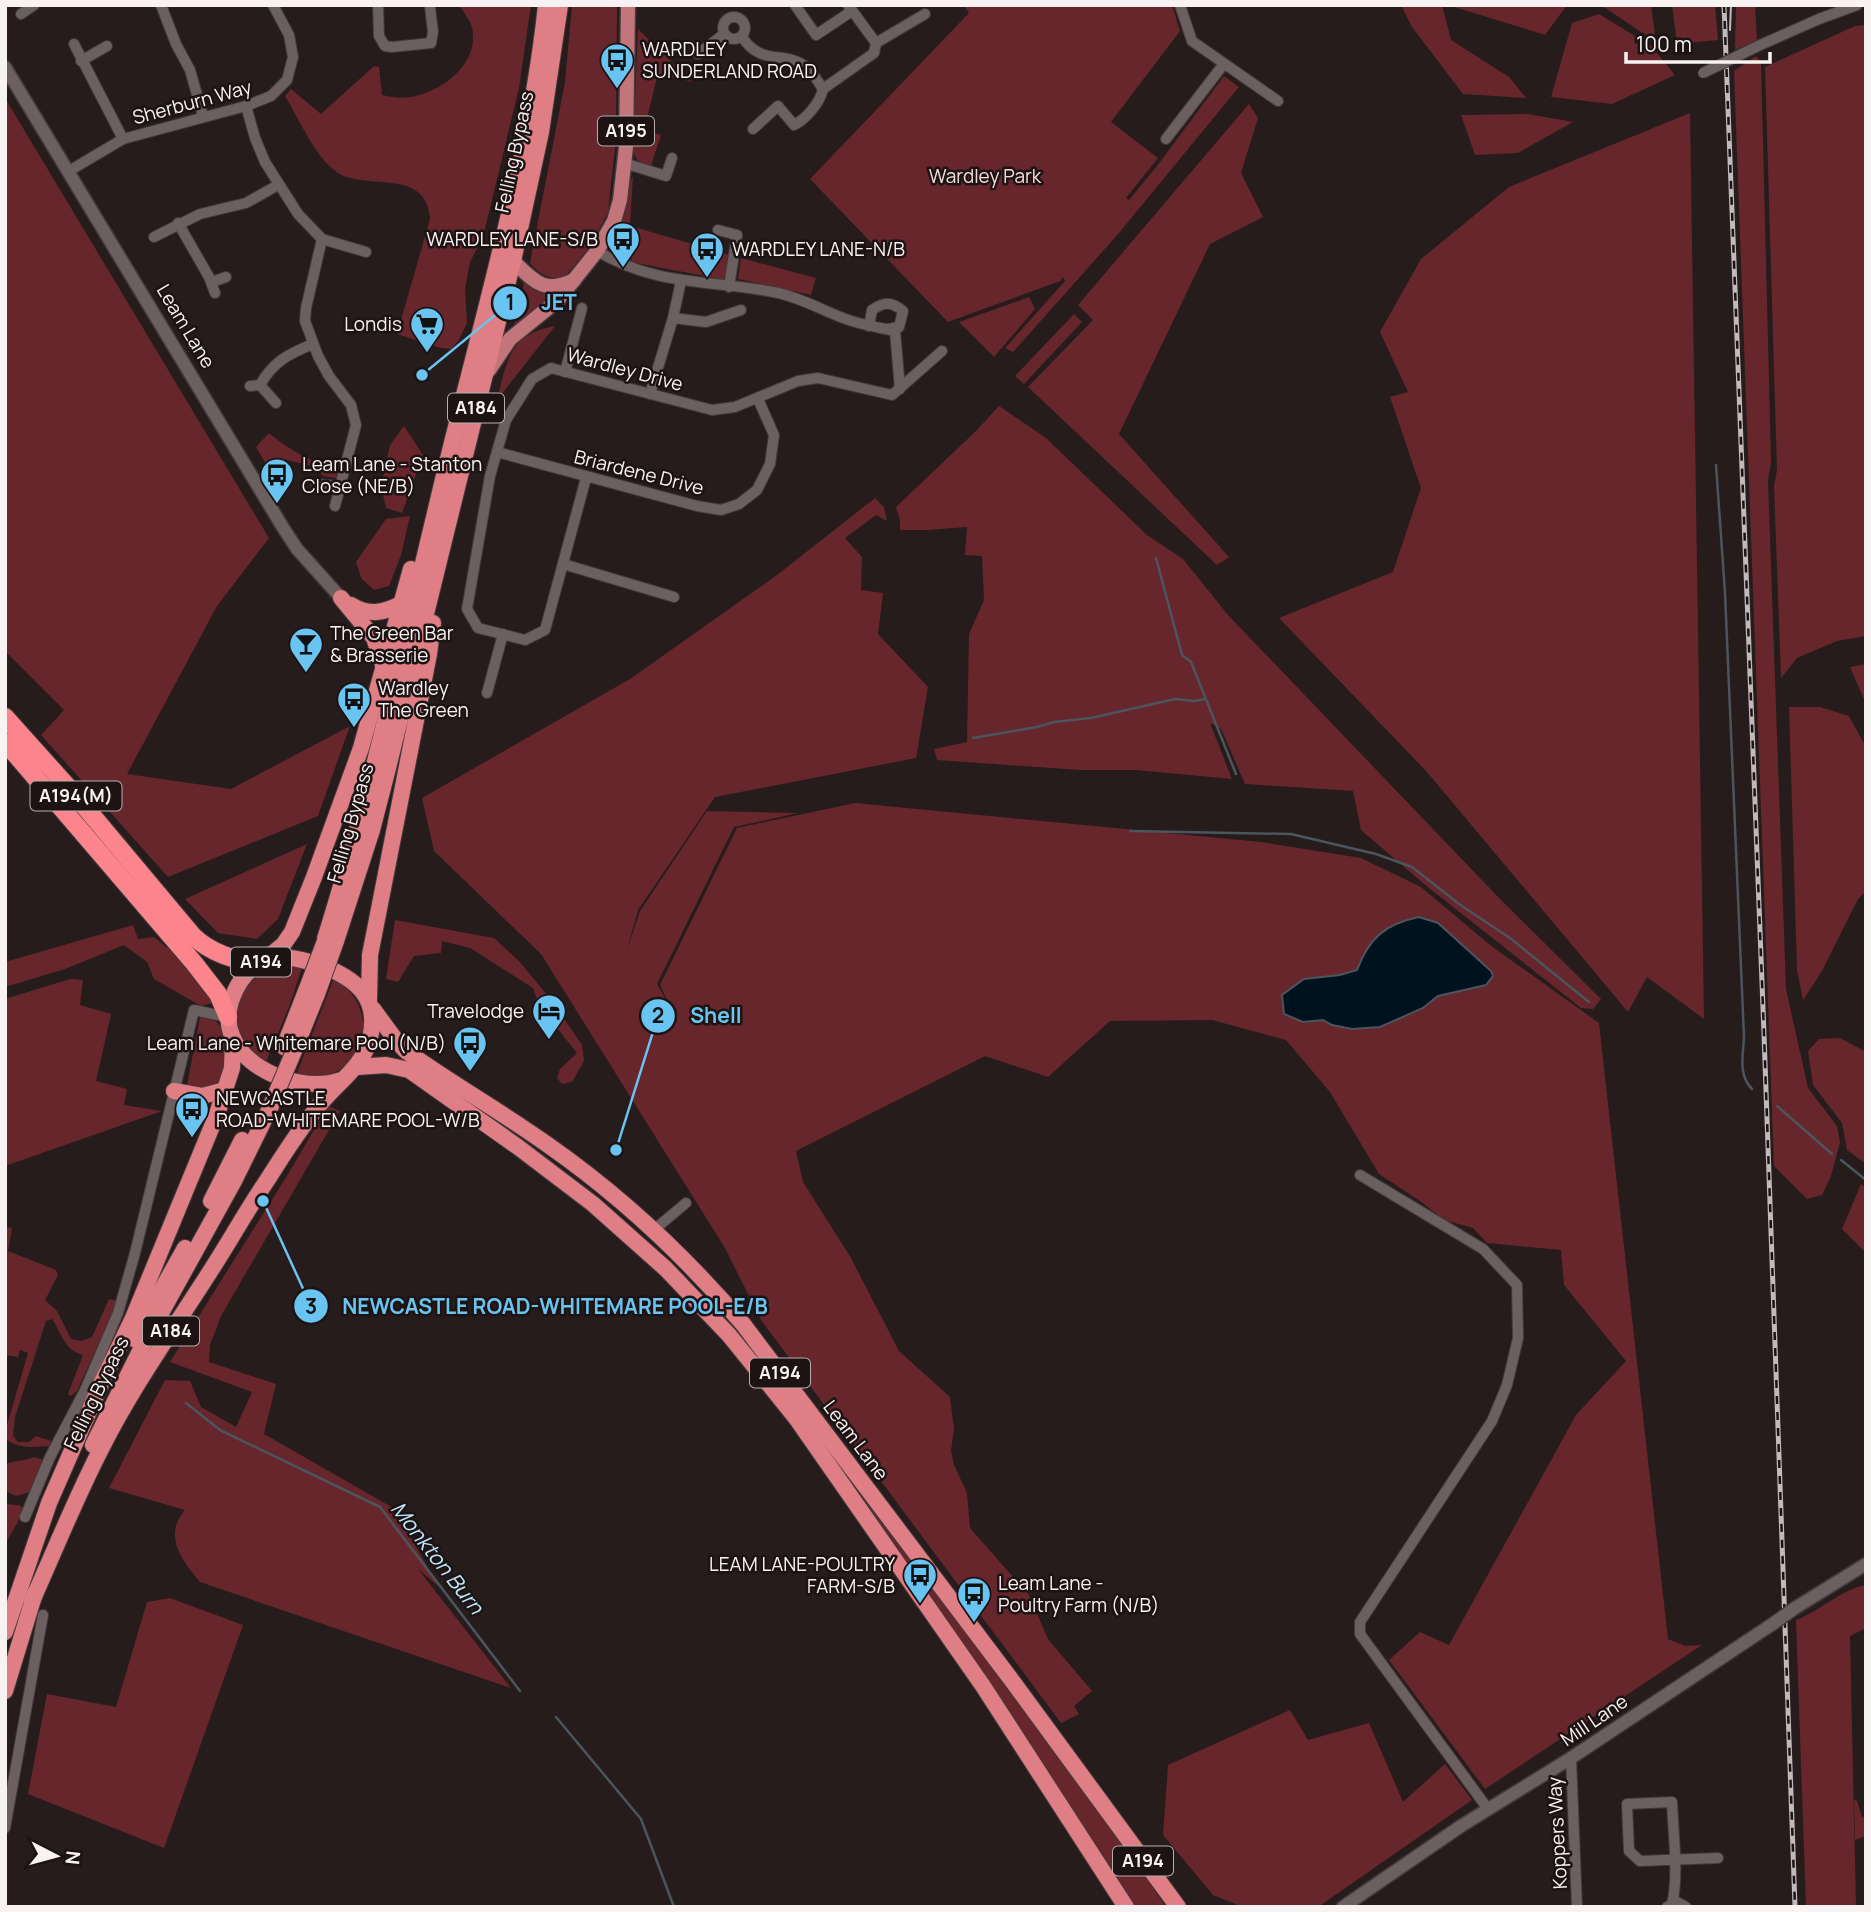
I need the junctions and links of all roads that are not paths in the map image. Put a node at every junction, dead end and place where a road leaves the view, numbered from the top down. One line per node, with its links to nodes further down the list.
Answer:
1 (34, 5): 13 (street)
2 (161, 5): 28 (street)
3 (273, 5): 27 (street, Sherburn Way)
4 (378, 5): 11 (street)
5 (546, 5): 64 (highway, Felling Bypass / A184)
6 (560, 5): 42 (highway, Felling Bypass / A184)
7 (628, 5): 33 (main road, A195)
8 (795, 5): 12 (street)
9 (1180, 5): 22 (street)
10 (1857, 5): 24 (street, bridge)
11 (430, 7)
12 (850, 8): 17 (street)
13 (21, 14)
14 (925, 14): 17 (street)
15 (724, 34): 16 (street); 16 (street); 20 (street)
16 (742, 37): 25 (street)
17 (876, 43): 25 (street)
18 (74, 44): 21 (street)
19 (107, 46): 21 (street)
20 (698, 54)
21 (81, 61): 30 (street)
22 (1223, 65): 26 (street); 31 (street)
23 (5, 67): 34 (main road, Leam Lane)
24 (1703, 73)
25 (823, 89): 29 (street)
26 (1278, 101)
27 (246, 106): 28 (street, Sherburn Way); 35 (street)
28 (202, 116): 30 (street, Sherburn Way)
29 (753, 129)
30 (123, 139): 34 (street, Sherburn Way)
31 (1166, 139)
32 (672, 158): 33 (street)
33 (624, 163): 40 (main road, A195)
34 (69, 171): 69 (main road, Leam Lane)
35 (278, 185): 36 (street); 39 (street)
36 (178, 223): 38 (street); 43 (street)
37 (718, 230): 46 (street)
38 (154, 237)
39 (322, 239): 41 (street); 52 (street)
40 (597, 251): 44 (main road, A195); 45 (street)
41 (366, 252)
42 (513, 261): 44 (main road); 55 (highway, Felling Bypass / A184)
43 (226, 277)
44 (575, 279): 55 (main road, A195)
45 (681, 281): 46 (street); 49 (street)
46 (729, 287): 50 (street)
47 (582, 308): 54 (street)
48 (741, 310): 49 (street)
49 (673, 318): 57 (street)
50 (869, 326): 51 (street); 51 (street)
51 (888, 329): 56 (street)
52 (313, 344): 59 (street); 63 (street)
53 (942, 351): 56 (street)
54 (565, 372): 57 (street, Wardley Drive); 60 (street, Wardley Drive)
55 (483, 381): 66 (highway, Felling Bypass / A184)
56 (900, 389): 58 (street, Wardley Drive)
57 (650, 394): 58 (street, Wardley Drive)
58 (758, 399): 61 (street, Briardene Drive)
59 (276, 403)
60 (497, 452): 61 (street, Briardene Drive); 71 (street, Wardley Drive)
61 (586, 478): 67 (street, Wardley Drive)
62 (316, 484): 63 (street)
63 (339, 486): 65 (street)
64 (440, 493): 70 (highway, A184); 76 (highway, Felling Bypass / A184)
65 (335, 506)
66 (440, 555): 76 (highway, Felling Bypass / A184); 79 (highway, A184)
67 (563, 564): 68 (street); 71 (street, Wardley Drive)
68 (674, 597)
69 (341, 598): 70 (highway); 72 (highway)
70 (401, 604): 72 (highway, A184)
71 (503, 634): 73 (street)
72 (384, 668): 78 (highway, A184)
73 (487, 693)
74 (5, 717): 77 (highway, A194(M))
75 (5, 742): 77 (highway, A194(M))
76 (351, 874): 85 (highway, Felling Bypass / A184, bridge)
77 (136, 882): 78 (highway, A194(M)); 80 (highway, A194(M))
78 (262, 961): 79 (highway, A194); 80 (highway, A194)
79 (371, 1004): 81 (highway); 88 (highway, Leam Lane / A194)
80 (230, 1026): 82 (highway); 83 (highway, A184); 84 (street)
81 (357, 1067): 82 (highway); 102 (highway, Leam Lane / A194)
82 (341, 1080): 92 (highway, A184)
83 (225, 1090): 84 (highway); 91 (highway, A184)
84 (174, 1091): 89 (street)
85 (265, 1105): 91 (highway, Felling Bypass / A184); 92 (highway, Felling Bypass / A184)
86 (1360, 1175): 97 (street)
87 (686, 1203): 88 (street)
88 (655, 1229): 103 (highway, Leam Lane / A194)
89 (25, 1517)
90 (1865, 1565): 96 (main road, Mill Lane, bridge)
91 (25, 1575): 94 (highway, A184)
92 (32, 1601): 95 (highway, A184)
93 (43, 1615): 98 (street)
94 (5, 1632)
95 (5, 1691)
96 (1571, 1758): 97 (main road, Mill Lane); 105 (street, Koppers Way)
97 (1488, 1809): 104 (main road, Mill Lane)
98 (5, 1828)
99 (1718, 1858): 100 (street)
100 (1674, 1860): 100 (street); 101 (street)
101 (1670, 1903): 106 (street)
102 (1126, 1907)
103 (1178, 1907)
104 (1343, 1907)
105 (1577, 1907)
106 (1686, 1907)

